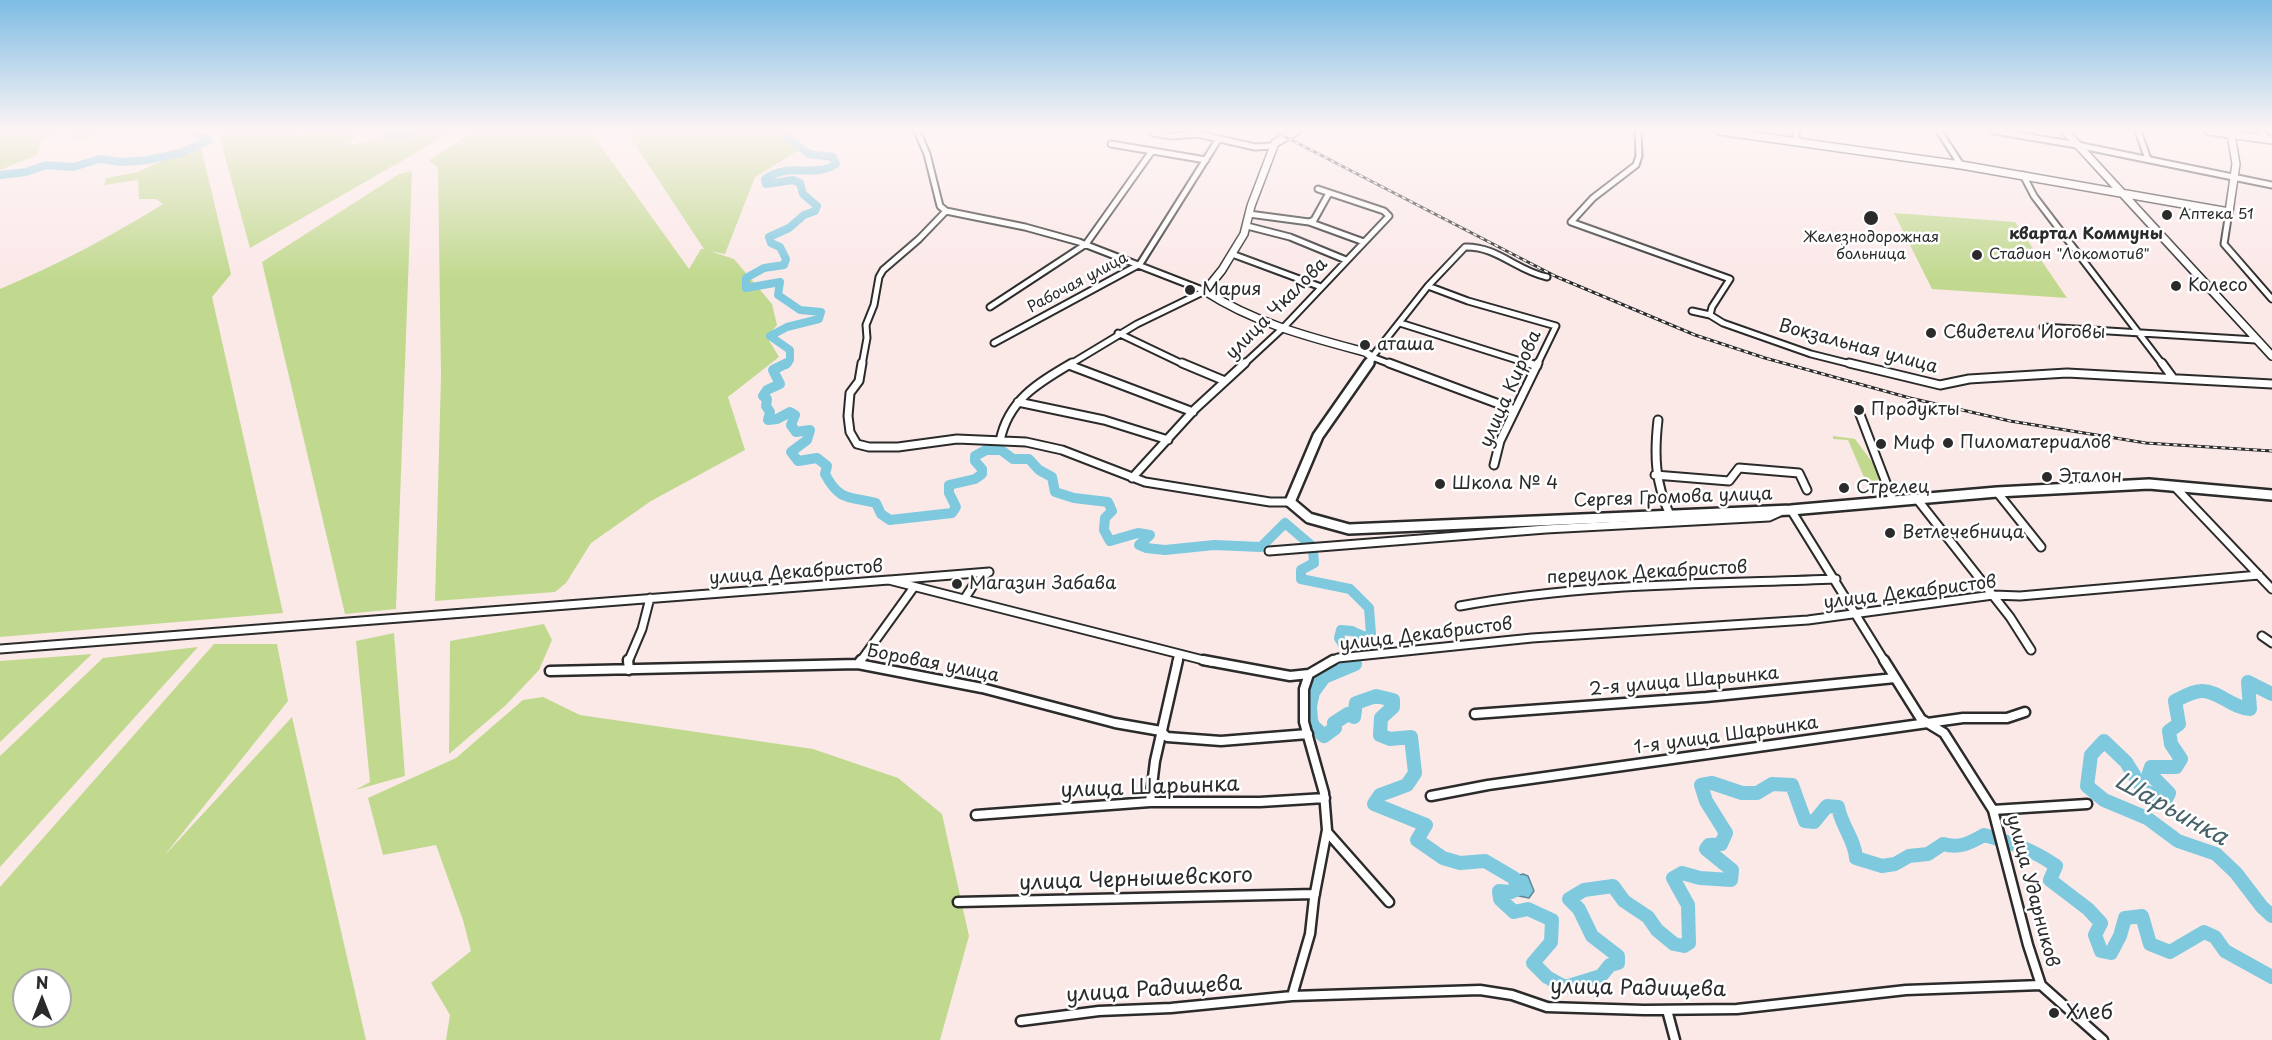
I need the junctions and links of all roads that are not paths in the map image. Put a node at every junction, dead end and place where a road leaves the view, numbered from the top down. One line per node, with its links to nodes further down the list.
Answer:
1 (933, 180): 15 (street)
2 (1132, 180): 21 (street)
3 (1194, 180): 24 (street, Рабочая улица)
4 (1262, 180): 17 (street)
5 (1617, 180): 32 (street)
6 (2025, 180): 37 (street)
7 (2050, 180): 13 (street)
8 (2108, 180): 13 (street)
9 (2234, 180): 16 (street)
10 (2249, 180): 11 (street)
11 (2272, 185)
12 (1318, 189): 14 (street, улица Чкалова)
13 (2118, 191): 16 (street); 38 (street)
14 (1329, 193): 18 (street); 20 (street, улица Чкалова)
15 (946, 212): 21 (street); 54 (street)
16 (2229, 212): 29 (street)
17 (1249, 214): 18 (street); 19 (street)
18 (1309, 222): 20 (street)
19 (1247, 226): 22 (street); 23 (street)
20 (1364, 242): 23 (street, улица Чкалова)
21 (1086, 244): 24 (street); 30 (street)
22 (1232, 254): 27 (street); 28 (street)
23 (1346, 260): 27 (street, улица Чкалова)
24 (1140, 264): 28 (street); 39 (street, Рабочая улица)
25 (1547, 276): 26 (street)
26 (1428, 286): 33 (street); 44 (street, улица Кирова)
27 (1321, 287): 34 (street, улица Чкалова)
28 (1205, 291): 34 (street); 36 (street)
29 (2272, 299)
30 (990, 307)
31 (1692, 311): 32 (street, Вокзальная улица)
32 (1710, 315): 45 (street, Вокзальная улица)
33 (1400, 323): 42 (street); 44 (street)
34 (1284, 327): 42 (street); 46 (street, улица Чкалова)
35 (2043, 327): 37 (street)
36 (1118, 333): 43 (street); 46 (street)
37 (2139, 333): 38 (street); 45 (street)
38 (2256, 340): 40 (street)
39 (994, 343)
40 (2270, 347): 41 (street)
41 (2272, 356)
42 (1372, 357): 49 (street); 64 (street)
43 (1069, 365): 48 (street); 50 (street)
44 (1537, 366): 49 (street, улица Кирова)
45 (2173, 378): 47 (street, Вокзальная улица)
46 (1225, 381): 50 (street, улица Чкалова)
47 (2272, 384)
48 (1018, 402): 53 (street); 54 (street)
49 (1515, 410): 55 (street, улица Кирова)
50 (1193, 412): 53 (street, улица Чкалова)
51 (1859, 412): 63 (street)
52 (1659, 420): 56 (street)
53 (1168, 440): 57 (street, улица Чкалова)
54 (1000, 441): 57 (street)
55 (1494, 465)
56 (1655, 475): 59 (street); 66 (street)
57 (1132, 478): 64 (street)
58 (2174, 486): 60 (street, Сергея Громова улица); 61 (street, Сергея Громова улица); 69 (street)
59 (1807, 490)
60 (1997, 492): 62 (street, Сергея Громова улица); 67 (street)
61 (2272, 495)
62 (1917, 499): 63 (street, Сергея Громова улица); 74 (street)
63 (1893, 501): 65 (street, Сергея Громова улица)
64 (1290, 502): 66 (street, Сергея Громова улица)
65 (1788, 510): 66 (street, Сергея Громова улица); 68 (street); 70 (street, улица Ударников)
66 (1670, 515)
67 (2041, 547)
68 (1269, 551)
69 (2259, 576): 73 (street); 74 (street, улица Декабристов)
70 (1836, 579): 77 (street, переулок Декабристов); 78 (street, улица Ударников)
71 (889, 580): 72 (street, улица Декабристов); 75 (street, улица Декабристов); 76 (street)
72 (914, 587): 76 (street, улица Декабристов); 84 (street)
73 (2272, 589)
74 (1993, 596): 78 (street, улица Декабристов); 82 (street)
75 (650, 598): 81 (street, улица Декабристов); 85 (street)
76 (965, 598): 83 (street, улица Декабристов)
77 (1460, 606)
78 (1856, 613): 87 (street, улица Декабристов); 88 (street, улица Ударников)
79 (2262, 636): 80 (street)
80 (2272, 643)
81 (0, 649)
82 (2031, 650)
83 (1179, 654): 87 (street, улица Декабристов); 92 (street)
84 (858, 664): 85 (street, Боровая улица); 92 (street, Боровая улица)
85 (629, 670): 86 (street, Боровая улица)
86 (550, 671)
87 (1309, 674): 93 (street)
88 (1895, 678): 90 (street, 2-я улица Шарьинка); 91 (street, улица Ударников)
89 (2025, 712): 91 (street, 1-я улица Шарьинка)
90 (1475, 714)
91 (1930, 723): 94 (street, 1-я улица Шарьинка); 98 (street, улица Ударников)
92 (1161, 731): 93 (street, Боровая улица); 96 (street)
93 (1308, 734): 95 (street)
94 (1431, 796)
95 (1324, 798): 96 (street, улица Шарьинка); 100 (street)
96 (1150, 802): 99 (street, улица Шарьинка)
97 (2087, 804): 98 (street)
98 (1993, 810): 104 (street, улица Ударников)
99 (976, 815)
100 (1328, 833): 101 (street); 103 (street)
101 (1315, 894): 102 (street, улица Чернышевского); 105 (street)
102 (958, 902)
103 (1389, 902)
104 (2041, 985): 106 (street, улица Радищева); 109 (street)
105 (1292, 996): 106 (street, улица Радищева); 107 (street, улица Радищева)
106 (1667, 1010): 108 (street)
107 (1022, 1021)
108 (1675, 1040)
109 (2103, 1040)

